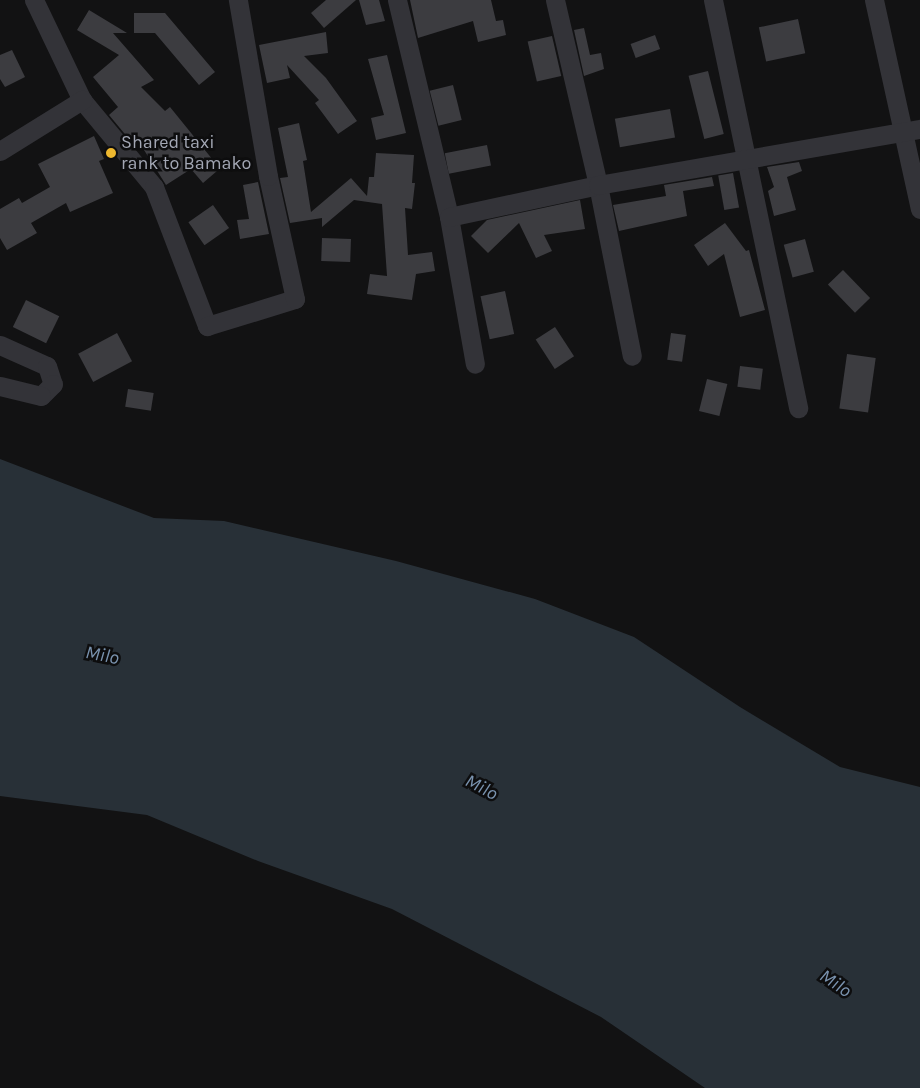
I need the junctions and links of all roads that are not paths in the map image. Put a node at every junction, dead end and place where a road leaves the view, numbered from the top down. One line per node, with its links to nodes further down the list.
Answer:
1 (34, 0): 7 (street)
2 (238, 0): 7 (street)
3 (397, 0): 13 (street)
4 (555, 0): 11 (street)
5 (713, 0): 10 (street)
6 (874, 0): 8 (street)
7 (82, 100): 9 (street)
8 (912, 131): 10 (street); 12 (street)
9 (0, 151)
10 (748, 159): 11 (street); 18 (street)
11 (598, 185): 13 (street); 15 (street)
12 (920, 209)
13 (449, 217): 16 (street)
14 (0, 346): 17 (street)
15 (632, 356)
16 (475, 364)
17 (0, 386)
18 (798, 408)

